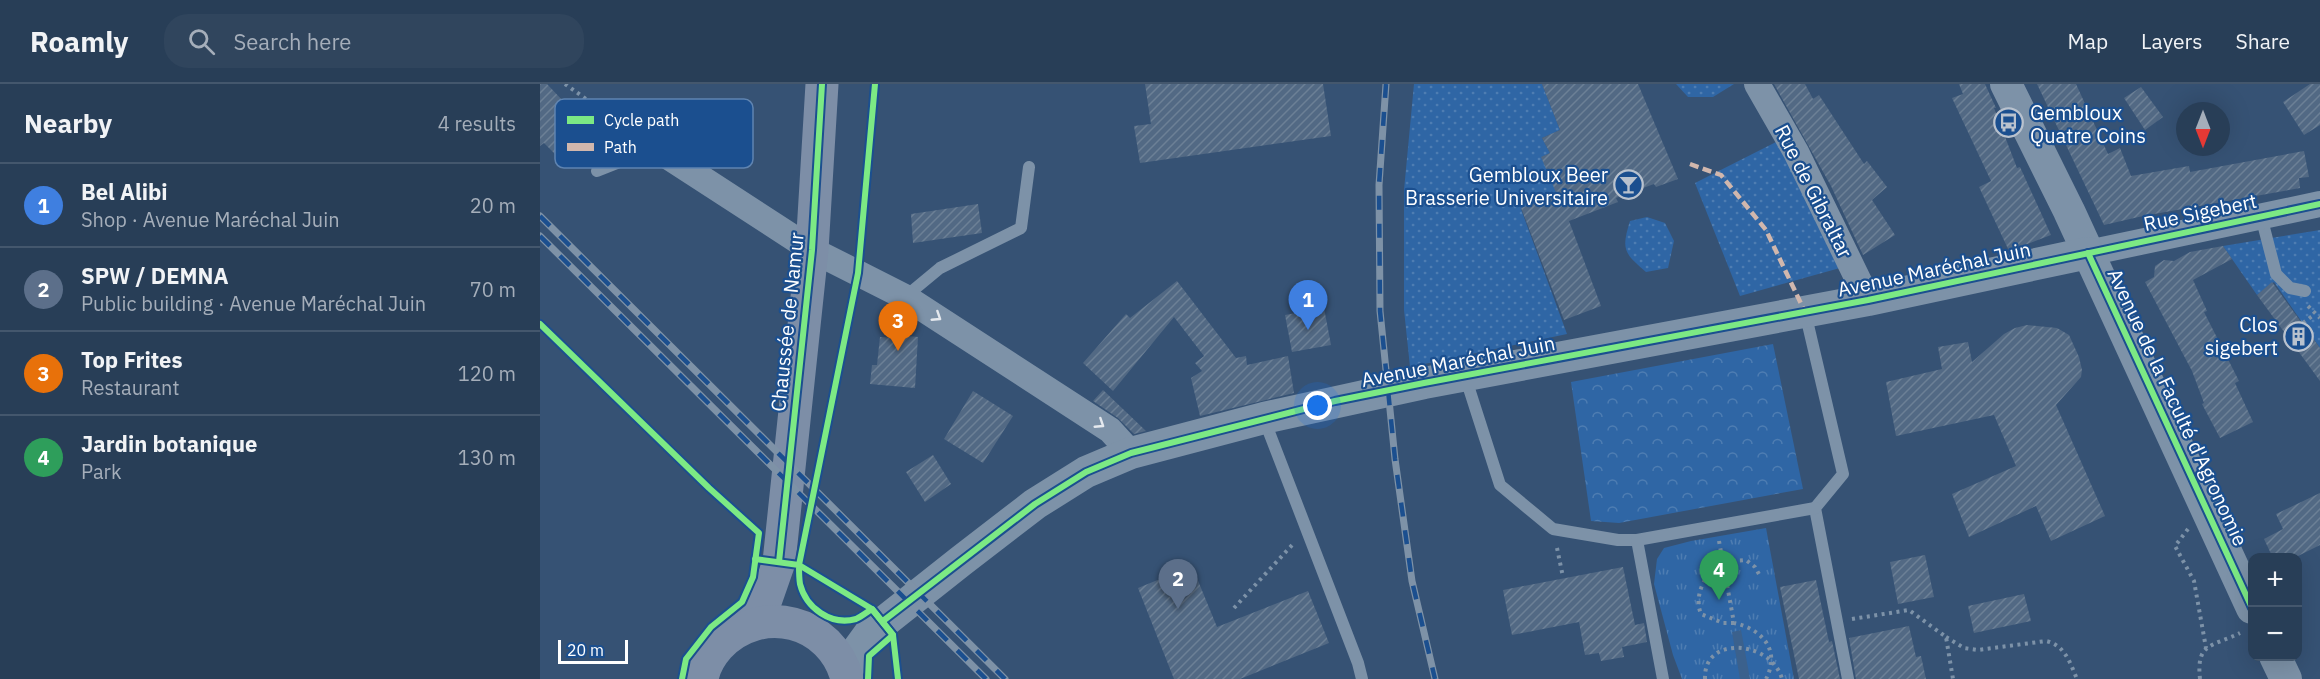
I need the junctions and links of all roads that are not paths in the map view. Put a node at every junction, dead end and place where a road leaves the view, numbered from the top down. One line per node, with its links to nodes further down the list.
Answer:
1 (822, 84): 10 (main road, Chaussée de Namur)
2 (1757, 84): 14 (street, Rue de Gibraltar)
3 (2006, 84): 11 (street, Avenue de la Faculté d'Agronomie)
4 (1029, 167): 13 (lane)
5 (605, 168): 7 (lane)
6 (686, 168): 10 (street)
7 (597, 171)
8 (2320, 204): 9 (street, Rue Sigebert)
9 (2261, 216): 11 (street, Rue Sigebert); 12 (lane)
10 (812, 250): 13 (street); 21 (main road, Chaussée de Namur)
11 (2088, 253): 14 (street, Avenue Maréchal Juin); 22 (street, Avenue de la Faculté d'Agronomie)
12 (2305, 291)
13 (905, 297): 18 (street, one-way to 18)
14 (1868, 300): 15 (street, Avenue Maréchal Juin)
15 (1805, 312): 16 (street, Avenue Maréchal Juin); 19 (lane)
16 (1454, 377): 17 (street, Avenue Maréchal Juin); 20 (lane)
17 (1264, 418): 18 (street, Avenue Maréchal Juin); 30 (lane)
18 (1131, 453): 23 (street, Avenue Maréchal Juin)
19 (1815, 508): 20 (lane); 32 (lane)
20 (1637, 540): 31 (lane)
21 (780, 553): 24 (main road, Chaussée de Namur); 25 (main road, Chaussée de Namur)
22 (2248, 614)
23 (883, 621): 26 (street, Avenue Maréchal Juin); 28 (street, Avenue Maréchal Juin)
24 (793, 624): 25 (main road); 26 (main road)
25 (747, 626): 29 (main road)
26 (823, 638): 28 (main road)
27 (2277, 661): 33 (street)
28 (847, 676)
29 (702, 679)
30 (1362, 679)
31 (1663, 679)
32 (1848, 679)
33 (2286, 679)

